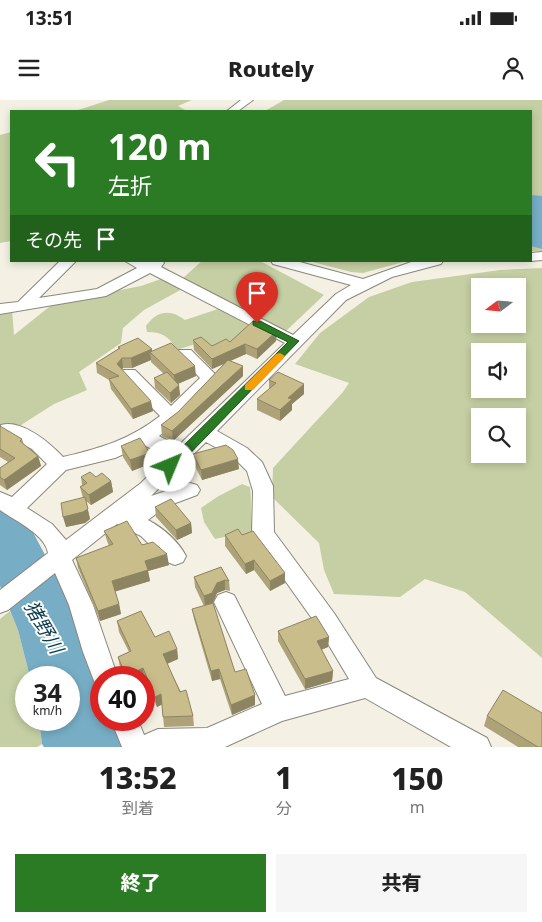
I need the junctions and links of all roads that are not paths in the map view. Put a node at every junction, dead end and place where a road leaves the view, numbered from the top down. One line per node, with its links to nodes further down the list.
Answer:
1 (248, 100): 2 (street)
2 (233, 110)
3 (68, 262): 9 (street)
4 (140, 262): 7 (street)
5 (282, 262): 8 (street)
6 (432, 262): 8 (street)
7 (156, 264): 9 (street); 11 (street)
8 (362, 283): 11 (street)
9 (22, 306): 10 (street)
10 (0, 309)
11 (294, 341): 16 (street)
12 (185, 354): 14 (street)
13 (128, 374): 14 (street)
14 (170, 417): 17 (street)
15 (8, 429): 19 (street)
16 (204, 433): 18 (street); 28 (street)
17 (145, 437): 18 (street); 19 (street)
18 (181, 456): 22 (street)
19 (60, 465): 21 (street)
20 (190, 490): 22 (street)
21 (7, 504): 24 (street)
22 (123, 518): 23 (street); 24 (street)
23 (175, 556)
24 (60, 559): 26 (street); 27 (street)
25 (226, 602): 29 (street)
26 (0, 603)
27 (100, 666)
28 (367, 686): 29 (street); 33 (street)
29 (278, 710): 32 (street)
30 (129, 731): 31 (street)
31 (136, 747)
32 (148, 747)
33 (477, 747)

